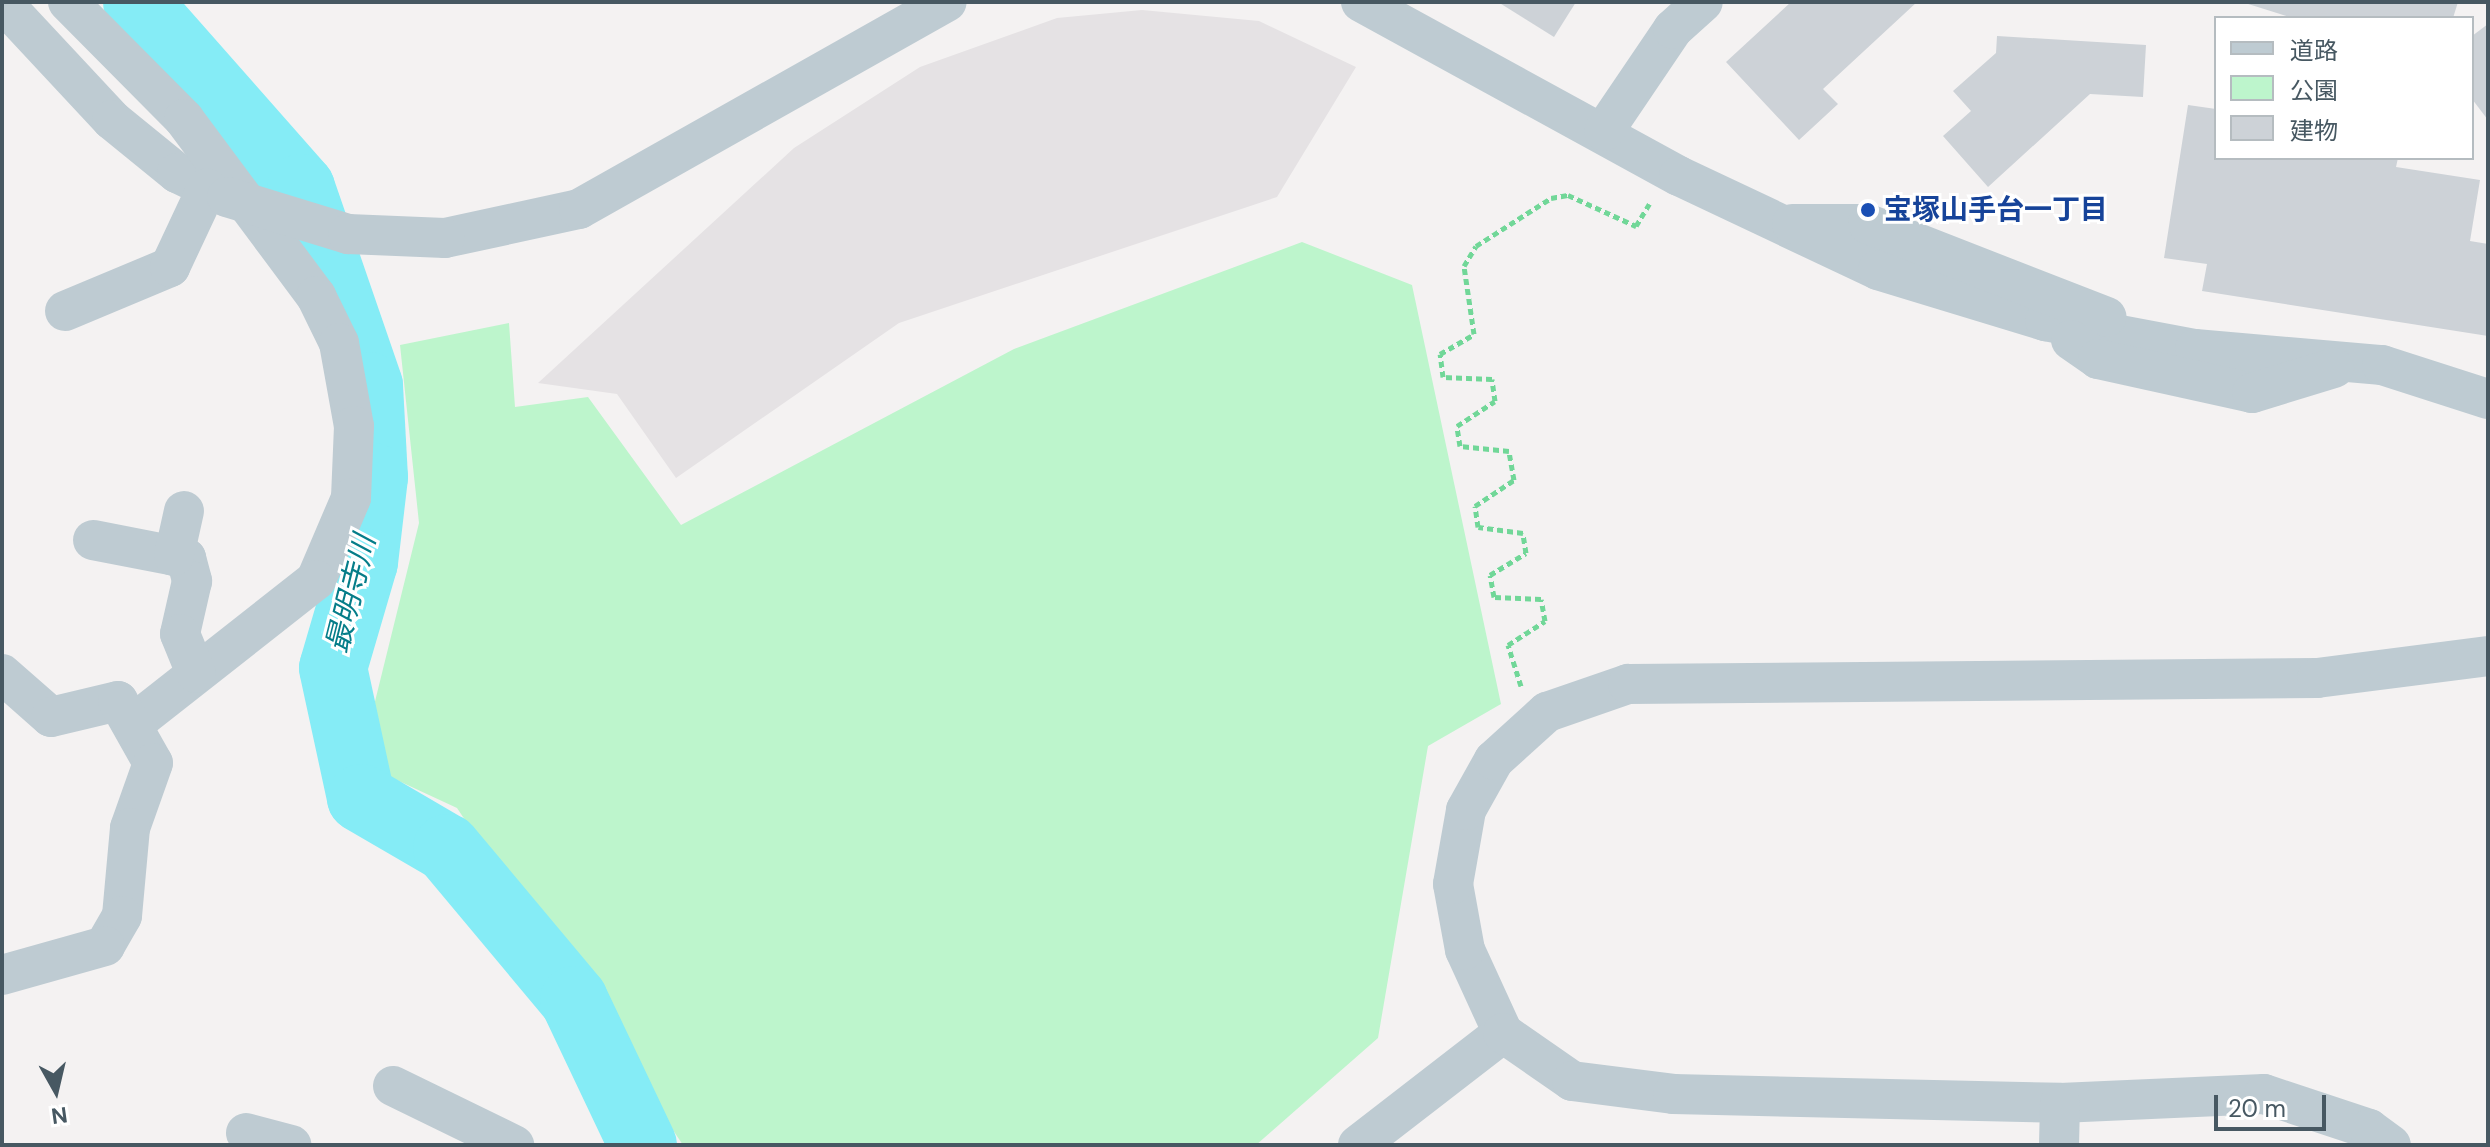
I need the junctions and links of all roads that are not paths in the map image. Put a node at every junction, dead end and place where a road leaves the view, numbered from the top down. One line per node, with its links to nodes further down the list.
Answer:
1 (2, 2): 7 (street)
2 (68, 2): 18 (street)
3 (947, 2): 7 (street, bridge)
4 (1361, 2): 6 (street)
5 (1703, 2): 6 (street)
6 (1604, 131): 8 (street)
7 (217, 192): 9 (street)
8 (1780, 224): 10 (street); 11 (street)
9 (65, 311)
10 (2045, 321): 11 (street); 12 (street)
11 (2150, 341): 12 (street)
12 (2353, 362): 13 (street)
13 (2488, 399)
14 (184, 511): 16 (street)
15 (93, 540): 16 (street)
16 (174, 556): 18 (street)
17 (2488, 656): 22 (street)
18 (196, 673): 20 (street)
19 (2, 674): 20 (street)
20 (133, 724): 21 (street)
21 (2, 975)
22 (1503, 1033): 24 (street); 28 (street)
23 (393, 1086): 27 (street)
24 (2060, 1103): 29 (street); 30 (street)
25 (246, 1133): 26 (street)
26 (291, 1145)
27 (514, 1145)
28 (1358, 1145)
29 (2059, 1145)
30 (2391, 1145)

